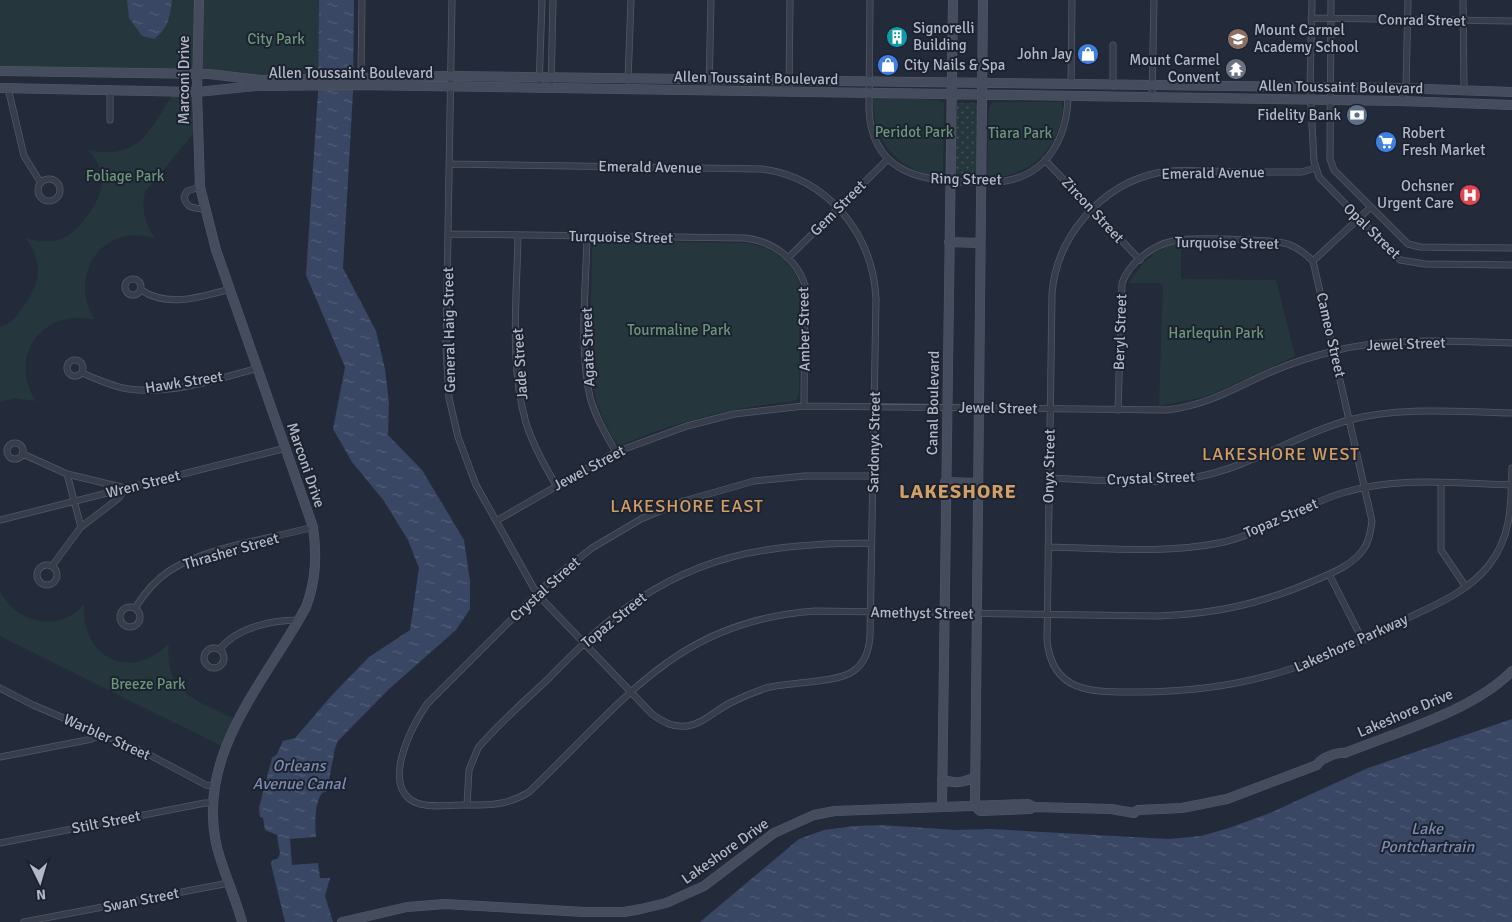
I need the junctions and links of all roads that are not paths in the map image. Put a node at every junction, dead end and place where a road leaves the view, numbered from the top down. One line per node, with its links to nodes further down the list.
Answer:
1 (199, 0): 26 (street, Marconi Drive)
2 (362, 0): 32 (street)
3 (452, 0): 28 (street, General Haig Street)
4 (542, 0): 29 (street)
5 (553, 0): 30 (street)
6 (631, 0): 31 (street)
7 (711, 0): 33 (street)
8 (790, 0): 35 (street)
9 (870, 0): 37 (street, Ring Street)
10 (953, 0): 39 (street, Canal Boulevard)
11 (983, 0): 40 (street)
12 (1072, 0): 43 (street)
13 (1154, 0): 45 (street)
14 (1312, 0): 18 (street)
15 (1332, 0): 19 (street, Opal Street)
16 (1408, 0): 20 (street)
17 (1463, 0): 21 (street)
18 (1311, 18): 19 (street, Conrad Street); 50 (street)
19 (1331, 18): 20 (street, Conrad Street); 51 (street, Opal Street)
20 (1408, 20): 21 (street, Conrad Street); 52 (street)
21 (1463, 21): 22 (street, Conrad Street); 56 (street)
22 (1512, 21)
23 (1114, 45): 44 (street)
24 (0, 72): 25 (street, Allen Toussaint Boulevard)
25 (146, 74): 26 (street, Allen Toussaint Boulevard); 55 (street)
26 (197, 74): 34 (street, Allen Toussaint Boulevard); 58 (street, Marconi Drive)
27 (394, 76): 28 (street, Allen Toussaint Boulevard); 32 (street, Allen Toussaint Boulevard); 42 (street)
28 (450, 76): 29 (street, Allen Toussaint Boulevard); 46 (street, General Haig Street)
29 (539, 78): 30 (street, Allen Toussaint Boulevard); 48 (street)
30 (551, 78): 31 (street, Allen Toussaint Boulevard); 49 (street)
31 (628, 79): 33 (street, Allen Toussaint Boulevard); 53 (street)
32 (359, 80): 34 (street, Allen Toussaint Boulevard); 42 (street, Allen Toussaint Boulevard)
33 (709, 80): 35 (street, Allen Toussaint Boulevard); 57 (street)
34 (312, 82): 58 (street, Allen Toussaint Boulevard)
35 (789, 82): 36 (street, Allen Toussaint Boulevard); 60 (street)
36 (828, 82): 37 (street, Allen Toussaint Boulevard); 61 (street)
37 (870, 83): 38 (street, Allen Toussaint Boulevard); 62 (street, Ring Street)
38 (917, 83): 39 (street, Allen Toussaint Boulevard); 63 (street)
39 (951, 83): 40 (street, Allen Toussaint Boulevard); 64 (street, Canal Boulevard)
40 (983, 84): 41 (street, Allen Toussaint Boulevard); 65 (street)
41 (1030, 85): 43 (street, Allen Toussaint Boulevard); 66 (street)
42 (394, 86): 46 (street, Allen Toussaint Boulevard)
43 (1071, 86): 44 (street, Allen Toussaint Boulevard)
44 (1118, 86): 45 (street, Allen Toussaint Boulevard); 68 (street)
45 (1152, 86): 50 (street, Allen Toussaint Boulevard); 69 (street)
46 (450, 87): 48 (street, Allen Toussaint Boulevard); 77 (street, General Haig Street)
47 (4, 88): 54 (street, Allen Toussaint Boulevard); 81 (street)
48 (539, 88): 49 (street, Allen Toussaint Boulevard)
49 (551, 88): 53 (street, Allen Toussaint Boulevard)
50 (1310, 88): 51 (street, Allen Toussaint Boulevard); 70 (street)
51 (1331, 88): 52 (street, Allen Toussaint Boulevard); 71 (street, Opal Street)
52 (1406, 88): 56 (street, Allen Toussaint Boulevard); 72 (street)
53 (628, 89): 57 (street, Allen Toussaint Boulevard)
54 (110, 90): 55 (street, Allen Toussaint Boulevard); 74 (street)
55 (147, 90): 58 (street, Allen Toussaint Boulevard)
56 (1464, 90): 59 (street, Allen Toussaint Boulevard)
57 (709, 91): 60 (street, Allen Toussaint Boulevard)
58 (197, 92): 82 (street, Marconi Drive)
59 (1512, 92)
60 (789, 93): 61 (street, Allen Toussaint Boulevard)
61 (828, 93): 62 (street, Allen Toussaint Boulevard)
62 (869, 94): 63 (street, Allen Toussaint Boulevard); 75 (street, Ring Street)
63 (917, 94): 64 (street, Allen Toussaint Boulevard)
64 (951, 95): 65 (street, Allen Toussaint Boulevard); 79 (street, Canal Boulevard)
65 (983, 95): 66 (street, Allen Toussaint Boulevard); 80 (street)
66 (1030, 96): 67 (street, Allen Toussaint Boulevard)
67 (1068, 97): 68 (street, Allen Toussaint Boulevard); 76 (street, Ring Street)
68 (1122, 98): 69 (street, Allen Toussaint Boulevard)
69 (1152, 98): 70 (street, Allen Toussaint Boulevard)
70 (1312, 101): 71 (street, Allen Toussaint Boulevard); 78 (street)
71 (1330, 101): 72 (street, Allen Toussaint Boulevard); 83 (street, Opal Street)
72 (1401, 101): 73 (street, Allen Toussaint Boulevard)
73 (1512, 105)
74 (110, 120)
75 (888, 159): 79 (street, Ring Street); 84 (street, Gem Street)
76 (1046, 160): 80 (street, Ring Street); 86 (street, Zircon Street)
77 (450, 164): 84 (street, Emerald Avenue); 88 (street, General Haig Street)
78 (1315, 168): 86 (street, Emerald Avenue); 87 (street, Opal Street)
79 (949, 182): 80 (street, Ring Street); 91 (street, Canal Boulevard)
80 (981, 182): 92 (street)
81 (41, 183)
82 (200, 187): 85 (street, Marconi Drive); 85 (street)
83 (1371, 207): 87 (street); 93 (street, Opal Street)
84 (838, 208): 94 (street, Gem Street); 105 (street, Sardonyx Street)
85 (205, 209): 99 (street, Marconi Drive)
86 (1092, 210): 95 (street, Zircon Street); 108 (street, Onyx Street)
87 (1358, 219): 96 (street); 97 (street, Opal Street)
88 (448, 234): 89 (street, Turquoise Street); 128 (street, General Haig Street)
89 (518, 235): 90 (street, Turquoise Street); 122 (street, Jade Street)
90 (587, 236): 94 (street, Turquoise Street); 113 (street, Agate Street)
91 (949, 242): 92 (street); 106 (street, Canal Boulevard)
92 (980, 242): 107 (street)
93 (1512, 248)
94 (788, 258): 104 (street, Amber Street)
95 (1140, 260): 96 (street, Turquoise Street); 109 (street, Beryl Street)
96 (1313, 262): 101 (street, Cameo Street)
97 (1512, 265)
98 (141, 290): 99 (street)
99 (230, 290): 102 (street, Marconi Drive)
100 (1512, 343): 101 (street, Jewel Street)
101 (1334, 351): 109 (street, Jewel Street); 111 (street, Cameo Street)
102 (258, 368): 103 (street, Hawk Street); 112 (street, Marconi Drive)
103 (82, 373)
104 (804, 406): 105 (street, Jewel Street); 113 (street, Jewel Street)
105 (874, 407): 106 (street, Jewel Street); 117 (street, Sardonyx Street)
106 (946, 407): 107 (street, Jewel Street); 119 (street, Canal Boulevard)
107 (979, 408): 108 (street, Jewel Street); 120 (street)
108 (1050, 409): 109 (street, Jewel Street); 118 (street, Onyx Street)
109 (1118, 410)
110 (1512, 413): 111 (street, Crystal Street)
111 (1350, 420): 118 (street, Crystal Street); 124 (street, Cameo Street)
112 (286, 448): 125 (street, Wren Street); 130 (street, Marconi Drive)
113 (616, 452): 122 (street, Jewel Street)
114 (23, 454): 116 (street)
115 (1512, 468): 123 (street, Lakeshore Parkway)
116 (67, 474): 125 (street); 126 (street)
117 (873, 476): 131 (street, Sardonyx Street); 136 (street, Crystal Street)
118 (1049, 478): 132 (street, Onyx Street)
119 (945, 482): 120 (street); 139 (street, Canal Boulevard)
120 (978, 482): 140 (street)
121 (1441, 483): 123 (street, Topaz Street); 124 (street, Topaz Street); 135 (street)
122 (556, 485): 128 (street, Jewel Street)
123 (1512, 485): 135 (street, Lakeshore Parkway)
124 (1366, 487): 132 (street, Topaz Street); 134 (street, Amethyst Street)
125 (125, 488): 126 (street, Wren Street); 129 (street)
126 (72, 502): 127 (street, Wren Street); 129 (street)
127 (0, 520)
128 (496, 521): 136 (street, General Haig Street)
129 (80, 527): 133 (street)
130 (313, 527): 137 (street, Thrasher Street); 142 (street, Marconi Drive)
131 (872, 543): 138 (street, Sardonyx Street); 144 (street, Topaz Street)
132 (1048, 547): 141 (street, Onyx Street)
133 (52, 566)
134 (1329, 574): 141 (street, Amethyst Street); 143 (street)
135 (1466, 587): 143 (street, Lakeshore Parkway)
136 (537, 594): 144 (street, General Haig Street); 158 (street, Crystal Street)
137 (135, 608)
138 (870, 612): 139 (street, Amethyst Street); 149 (street, Amethyst Street); 151 (street, Sardonyx Street)
139 (943, 613): 140 (street, Amethyst Street); 155 (street, Canal Boulevard)
140 (977, 614): 141 (street, Amethyst Street); 154 (street)
141 (1047, 614): 143 (street, Lakeshore Parkway)
142 (300, 620): 145 (street); 156 (street, Marconi Drive)
143 (1363, 641)
144 (583, 644): 149 (street, General Haig Street); 158 (street, Topaz Street)
145 (220, 649)
146 (1512, 664): 150 (street, Lakeshore Drive)
147 (1512, 671): 150 (street, Lakeshore Drive)
148 (0, 688): 152 (street, Warbler Street)
149 (631, 692): 151 (street, General Haig Street); 158 (street, Amethyst Street)
150 (1475, 697): 159 (street, Lakeshore Drive)
151 (707, 717)
152 (101, 734): 153 (street); 156 (street, Warbler Street)
153 (0, 757)
154 (975, 777): 155 (street); 159 (street)
155 (942, 779): 160 (street, Canal Boulevard)
156 (214, 786): 157 (street, Marconi Drive)
157 (213, 803): 161 (street, Stilt Street); 162 (street, Marconi Drive)
158 (467, 805)
159 (975, 806): 160 (street, Lakeshore Drive)
160 (942, 807): 165 (street, Lakeshore Drive)
161 (0, 843)
162 (228, 883): 163 (street, Swan Street); 164 (street, Marconi Drive)
163 (24, 922)
164 (242, 922)
165 (342, 922)

